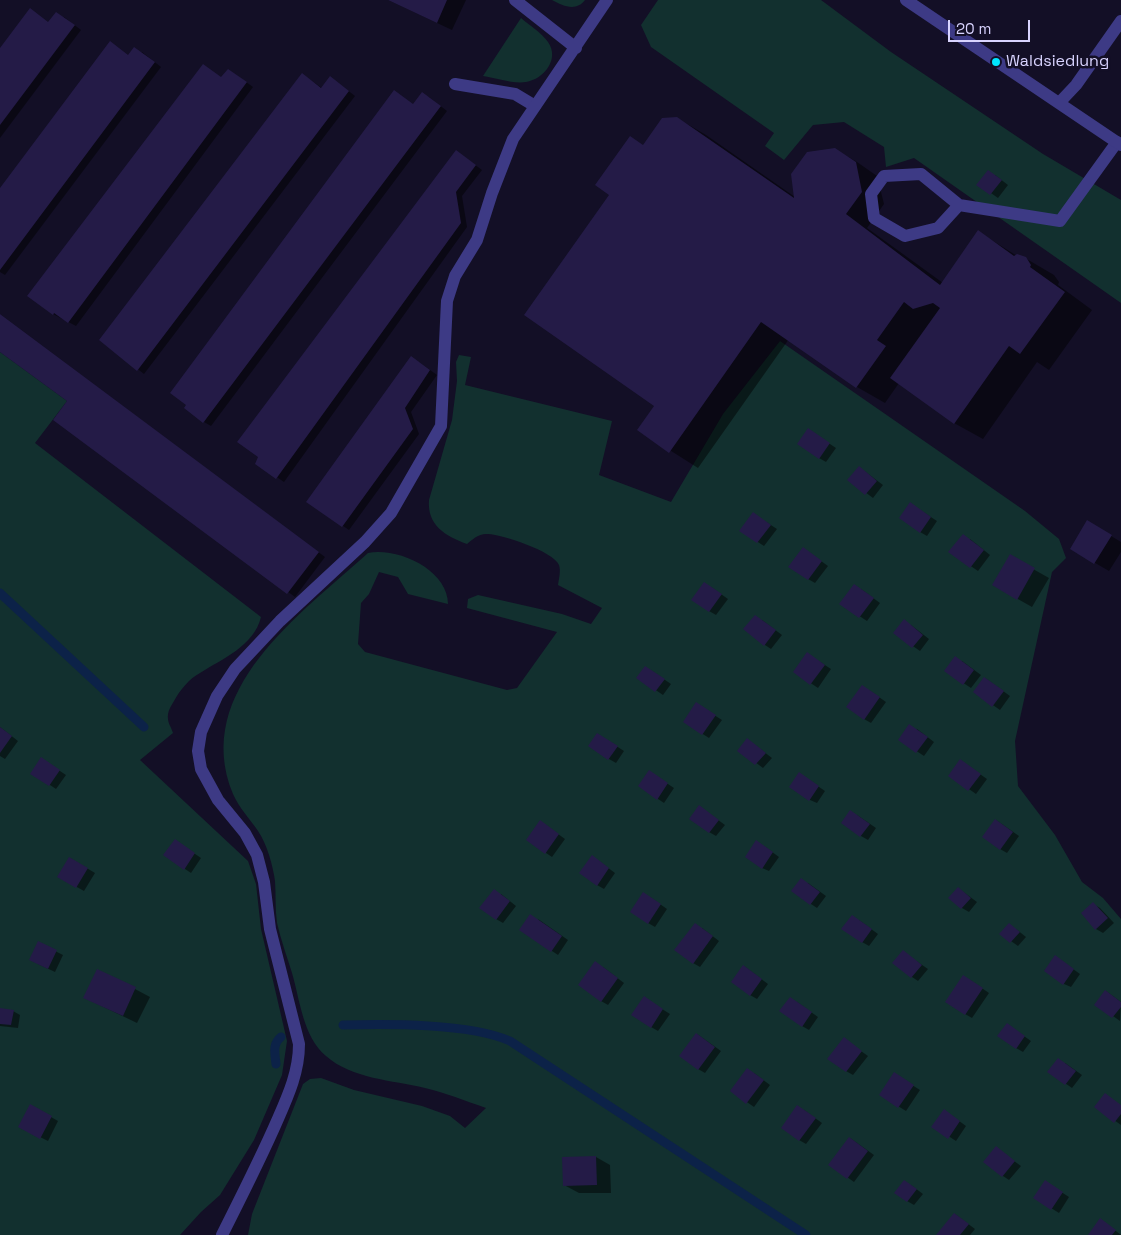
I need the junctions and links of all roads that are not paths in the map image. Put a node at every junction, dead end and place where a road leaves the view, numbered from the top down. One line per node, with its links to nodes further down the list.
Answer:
1 (514, 0): 5 (street)
2 (608, 0): 5 (street)
3 (906, 0): 7 (street)
4 (1121, 21): 7 (street)
5 (576, 48): 8 (street)
6 (455, 84): 8 (street)
7 (1059, 103): 9 (street)
8 (535, 106): 11 (street)
9 (1119, 143): 10 (street)
10 (959, 205): 10 (street)
11 (222, 1235)

